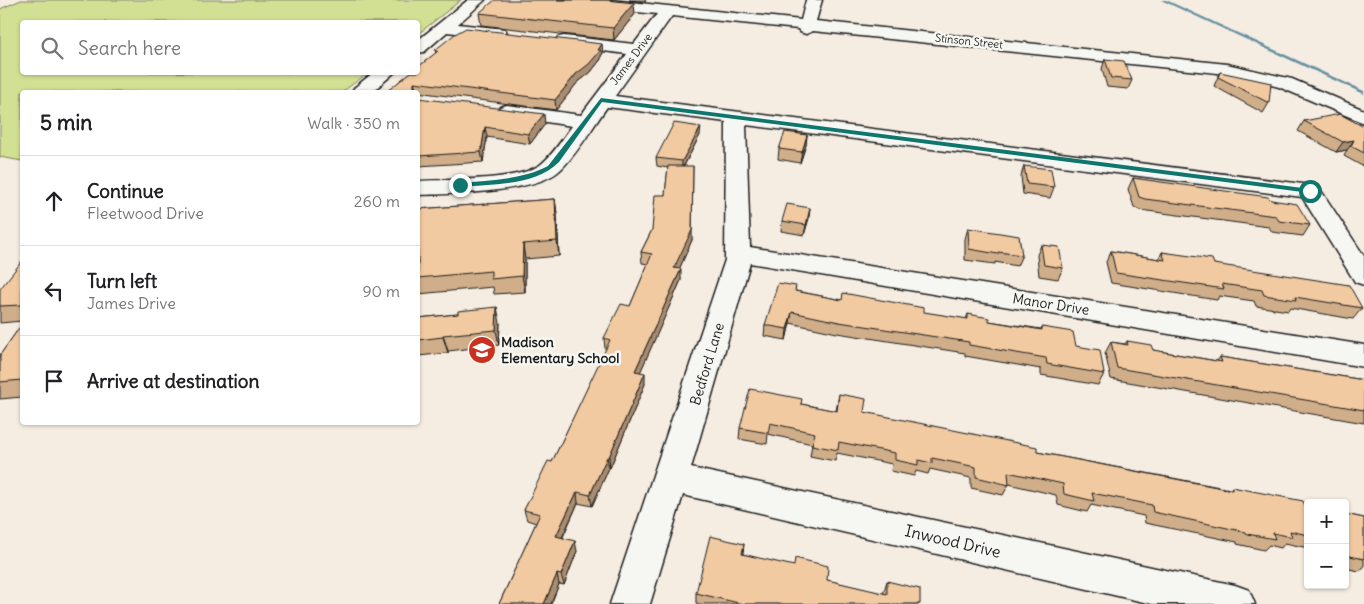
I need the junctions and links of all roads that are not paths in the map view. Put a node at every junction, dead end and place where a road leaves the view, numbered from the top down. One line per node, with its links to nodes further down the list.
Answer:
1 (477, 0): 5 (street)
2 (566, 0): 4 (street, Stinson Street)
3 (814, 0): 6 (street)
4 (678, 8): 6 (street, Stinson Street); 10 (street, James Drive)
5 (444, 27): 7 (street); 9 (street)
6 (807, 27): 16 (street, Stinson Street)
7 (512, 35)
8 (551, 39): 10 (street)
9 (420, 46)
10 (638, 50): 13 (street, James Drive)
11 (383, 75): 12 (street)
12 (367, 90)
13 (601, 100): 15 (street); 17 (street, James Drive)
14 (486, 108): 17 (street)
15 (736, 117): 21 (street, Bedford Lane); 22 (street)
16 (1364, 117)
17 (585, 122): 18 (street, James Drive)
18 (538, 174): 19 (street, James Drive); 20 (street)
19 (420, 188)
20 (420, 204)
21 (738, 253): 23 (street, Manor Drive); 24 (street, Bedford Lane)
22 (1364, 276)
23 (1364, 356)
24 (672, 478): 25 (street, Bedford Lane); 26 (street, Inwood Drive)
25 (630, 604)
26 (1235, 604)

